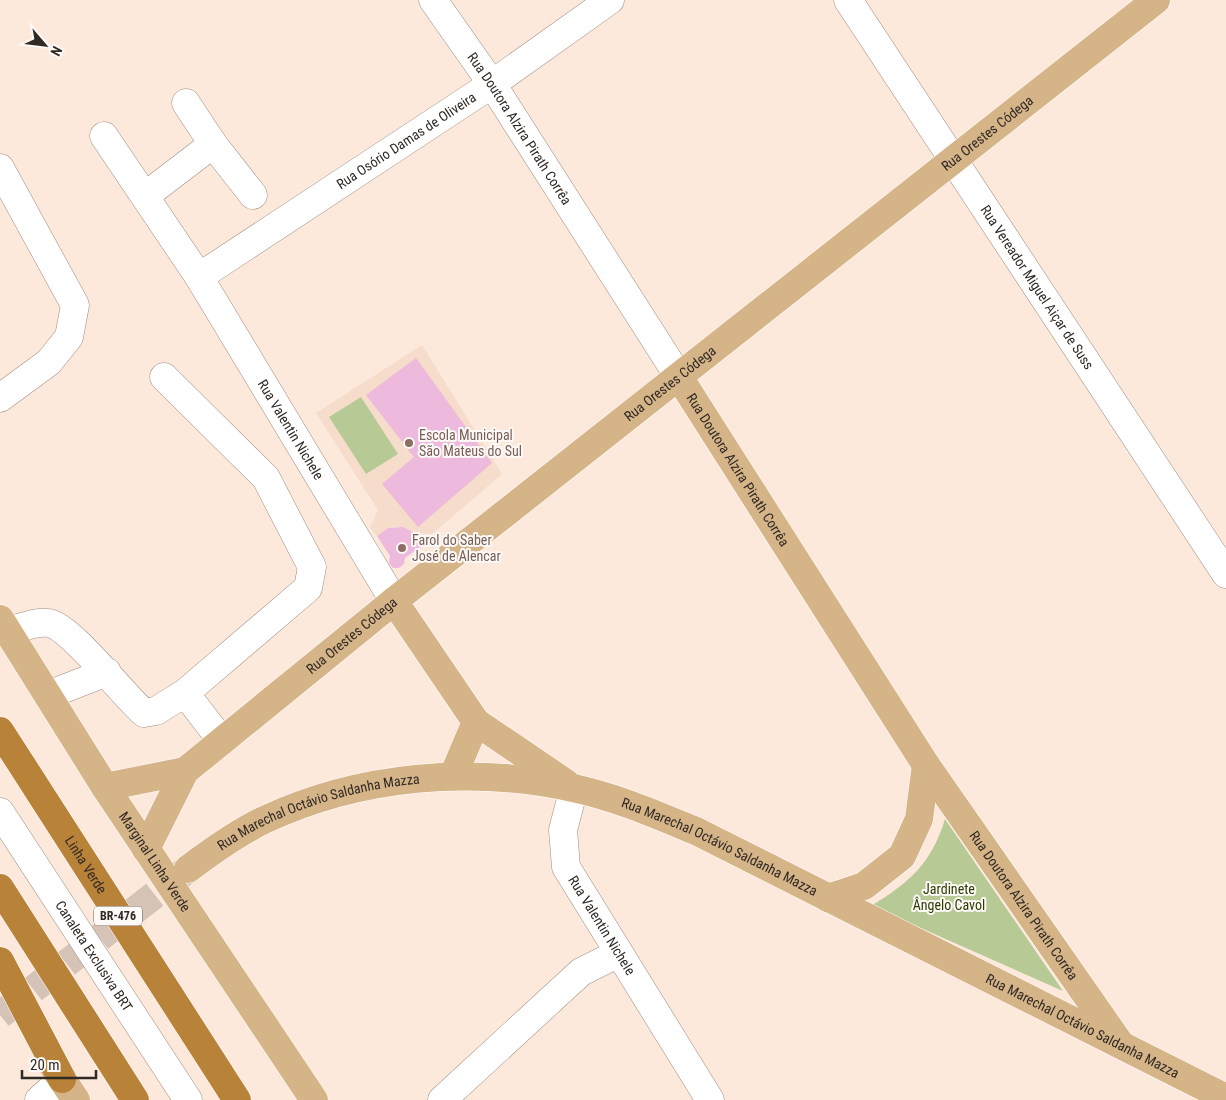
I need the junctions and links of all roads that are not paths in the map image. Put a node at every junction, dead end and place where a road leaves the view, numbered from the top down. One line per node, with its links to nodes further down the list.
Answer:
1 (433, 0): 5 (street, Rua Doutora Alzira Pirath Corrêa)
2 (610, 0): 5 (street, Rua Osório Damas de Oliveira)
3 (848, 0): 9 (street, Rua Vereador Miguel Aiçar de Suss)
4 (1156, 0): 9 (main road, Rua Orestes Códega)
5 (492, 84): 13 (street, Rua Osório Damas de Oliveira); 15 (street, Rua Doutora Alzira Pirath Corrêa)
6 (186, 103): 8 (street)
7 (104, 136): 12 (street, Rua Valentin Nichele)
8 (213, 144): 11 (street); 12 (street)
9 (953, 160): 15 (main road, Rua Orestes Códega); 17 (street, Rua Vereador Miguel Aiçar de Suss)
10 (0, 168): 16 (street)
11 (253, 195)
12 (145, 196): 13 (street, Rua Valentin Nichele)
13 (199, 276): 18 (street, Rua Valentin Nichele)
14 (164, 376): 21 (street)
15 (678, 377): 18 (main road, Rua Orestes Códega); 26 (main road, Rua Doutora Alzira Pirath Corrêa)
16 (0, 398)
17 (1226, 574)
18 (394, 600): 23 (main road, Rua Valentin Nichele); 25 (main road, Rua Orestes Códega)
19 (4, 625): 20 (street); 22 (main road, Marginal Linha Verde)
20 (107, 672): 21 (street); 22 (street)
21 (184, 693): 25 (street)
22 (48, 695): 29 (main road, Marginal Linha Verde)
23 (476, 722): 28 (main road); 30 (main road, Rua Valentin Nichele)
24 (0, 731): 45 (highway, Linha Verde / BR-476)
25 (222, 741): 27 (main road, Rua Orestes Códega)
26 (926, 765): 35 (main road); 39 (main road, Rua Doutora Alzira Pirath Corrêa)
27 (185, 771): 29 (main road, Rua Orestes Códega); 32 (main road, Rua Orestes Códega)
28 (453, 776): 30 (main road, Rua Marechal Octávio Saldanha Mazza); 33 (main road, Rua Marechal Octávio Saldanha Mazza)
29 (105, 786): 32 (main road, Marginal Linha Verde)
30 (574, 788): 35 (main road, Rua Marechal Octávio Saldanha Mazza); 36 (street, Rua Valentin Nichele)
31 (0, 812): 44 (street, Canaleta Exclusiva BRT)
32 (146, 849): 46 (main road, Marginal Linha Verde)
33 (188, 869)
34 (0, 888): 43 (highway)
35 (828, 898): 39 (main road, Rua Marechal Octávio Saldanha Mazza)
36 (619, 953): 47 (street); 48 (street, Rua Valentin Nichele)
37 (0, 961): 40 (highway)
38 (0, 985): 40 (main road)
39 (1121, 1045): 41 (main road, Rua Marechal Octávio Saldanha Mazza)
40 (69, 1090): 42 (street)
41 (1226, 1098)
42 (39, 1100)
43 (135, 1100)
44 (188, 1100)
45 (237, 1100)
46 (314, 1100)
47 (442, 1100)
48 (710, 1100)

